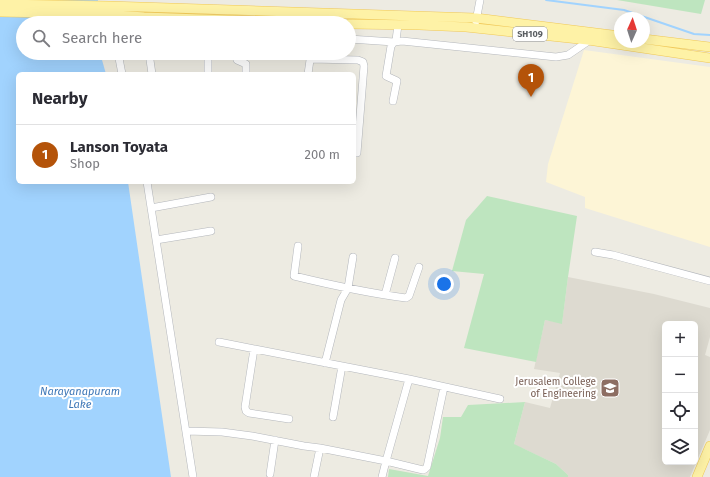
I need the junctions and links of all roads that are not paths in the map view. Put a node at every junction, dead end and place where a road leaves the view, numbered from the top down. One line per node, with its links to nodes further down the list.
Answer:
1 (480, 2): 6 (street)
2 (0, 4): 3 (main road, SH109)
3 (110, 11): 4 (main road, SH109); 5 (main road, SH109); 6 (main road, SH109)
4 (0, 12)
5 (128, 16)
6 (476, 18): 9 (street); 10 (main road, SH109)
7 (356, 24): 8 (main road, SH109)
8 (398, 25): 9 (main road, SH109); 14 (street)
9 (474, 28): 12 (main road, SH109)
10 (614, 35)
11 (356, 39): 14 (street)
12 (590, 40): 14 (street); 16 (main road, SH109)
13 (650, 40): 15 (main road)
14 (394, 42): 29 (street)
15 (710, 47)
16 (710, 58)
17 (119, 60): 23 (street)
18 (151, 60): 24 (street)
19 (208, 60): 25 (street)
20 (237, 60): 26 (street)
21 (310, 60): 27 (street)
22 (356, 60): 28 (street)
23 (122, 72)
24 (152, 72)
25 (208, 72)
26 (246, 72)
27 (308, 72)
28 (358, 96): 30 (street)
29 (393, 101)
30 (356, 153)
31 (147, 184): 33 (street)
32 (211, 197): 33 (street)
33 (151, 208): 35 (street)
34 (211, 232): 35 (street)
35 (156, 240): 53 (street)
36 (298, 246): 42 (street)
37 (595, 252): 41 (street)
38 (353, 256): 42 (street)
39 (395, 258): 43 (street)
40 (419, 267): 43 (street)
41 (710, 281)
42 (348, 288): 43 (street); 46 (street)
43 (385, 295)
44 (219, 342): 45 (street)
45 (254, 349): 46 (street); 52 (street)
46 (325, 362): 47 (street)
47 (342, 366): 48 (street); 51 (street)
48 (409, 379): 49 (street); 57 (street)
49 (444, 387): 50 (street); 57 (street)
50 (500, 399)
51 (333, 418)
52 (289, 419)
53 (186, 431): 54 (street); 59 (street)
54 (275, 440): 56 (street); 58 (street)
55 (710, 446): 62 (main road)
56 (320, 448): 57 (street); 60 (street)
57 (386, 461): 61 (street)
58 (270, 474)
59 (193, 477)
60 (314, 477)
61 (382, 477)
62 (697, 477)

